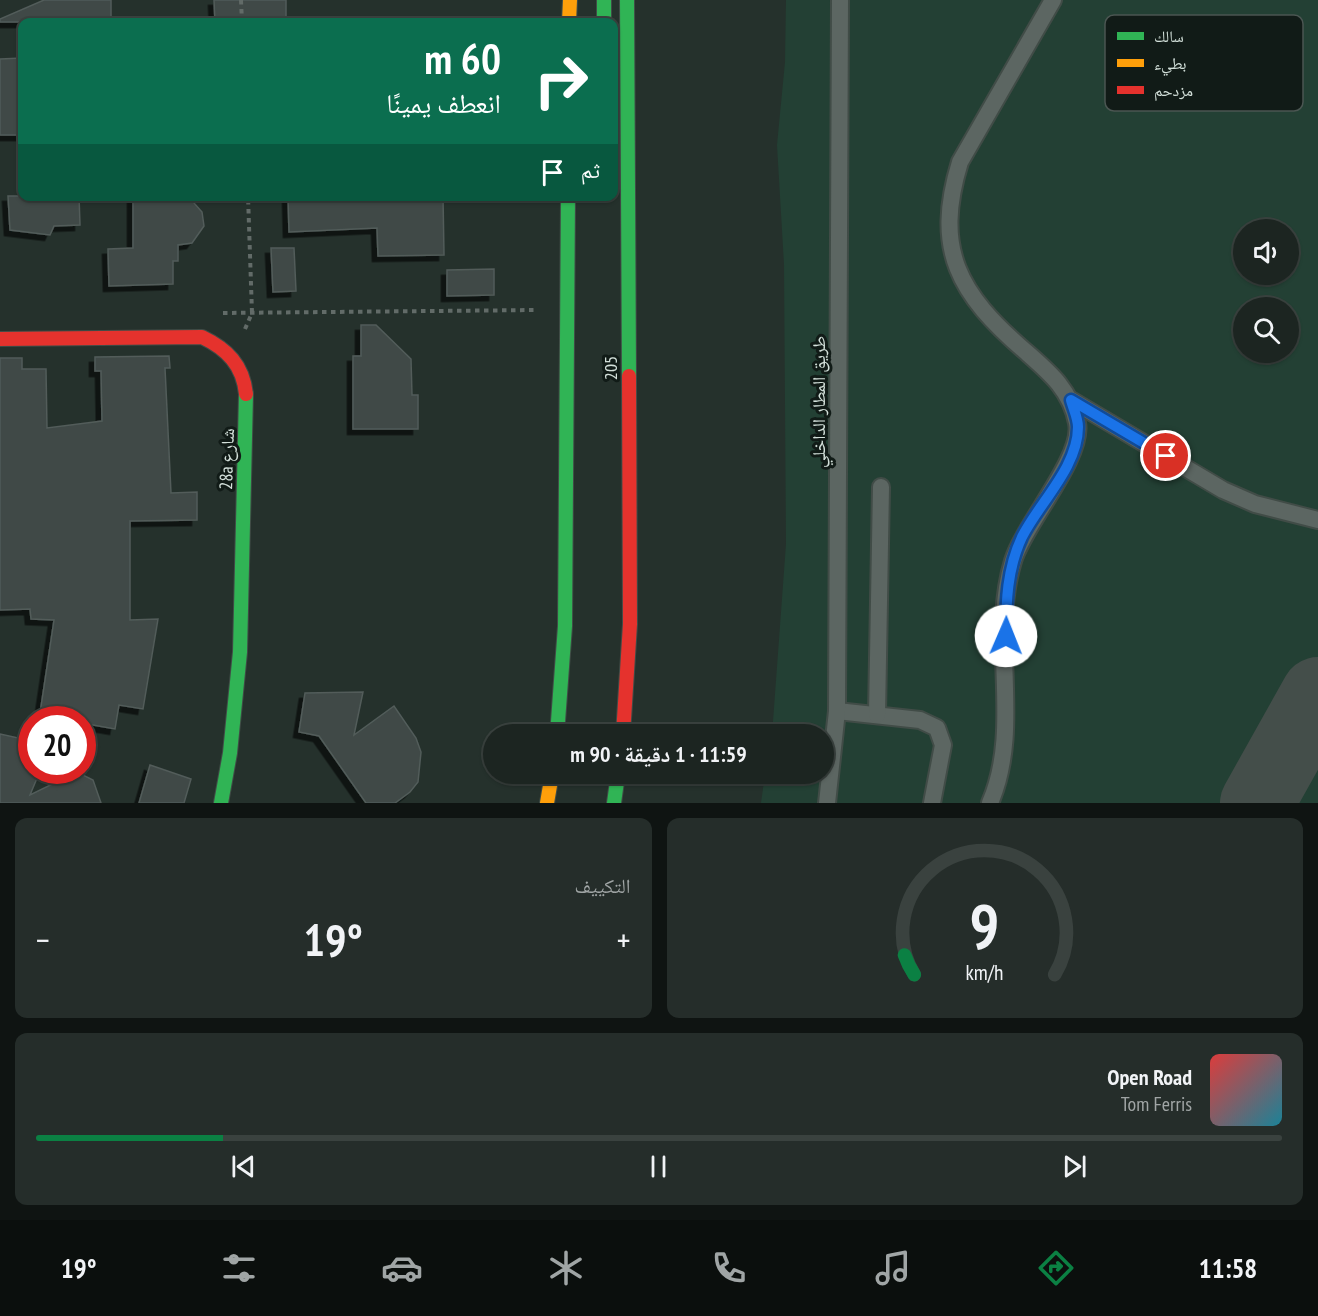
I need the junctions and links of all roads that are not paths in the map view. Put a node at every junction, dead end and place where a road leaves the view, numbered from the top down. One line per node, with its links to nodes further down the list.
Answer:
1 (570, 0): 6 (street)
2 (604, 0): 7 (street)
3 (627, 0): 9 (street, 205)
4 (840, 0): 15 (lane, طريق المطار الداخلي)
5 (1053, 0): 12 (lane)
6 (569, 18)
7 (604, 18)
8 (618, 130): 9 (street)
9 (628, 160): 18 (street, 205)
10 (568, 201): 17 (street)
11 (0, 339): 22 (street, 28a شارع)
12 (1071, 400): 14 (lane); 26 (lane)
13 (881, 487): 16 (lane)
14 (1318, 520)
15 (837, 711): 16 (lane); 21 (lane, طريق المطار الداخلي)
16 (877, 716): 25 (lane)
17 (559, 724)
18 (624, 724)
19 (550, 784): 23 (street)
20 (617, 784): 24 (street)
21 (831, 802)
22 (221, 803)
23 (547, 803)
24 (614, 803)
25 (932, 803)
26 (990, 803)

